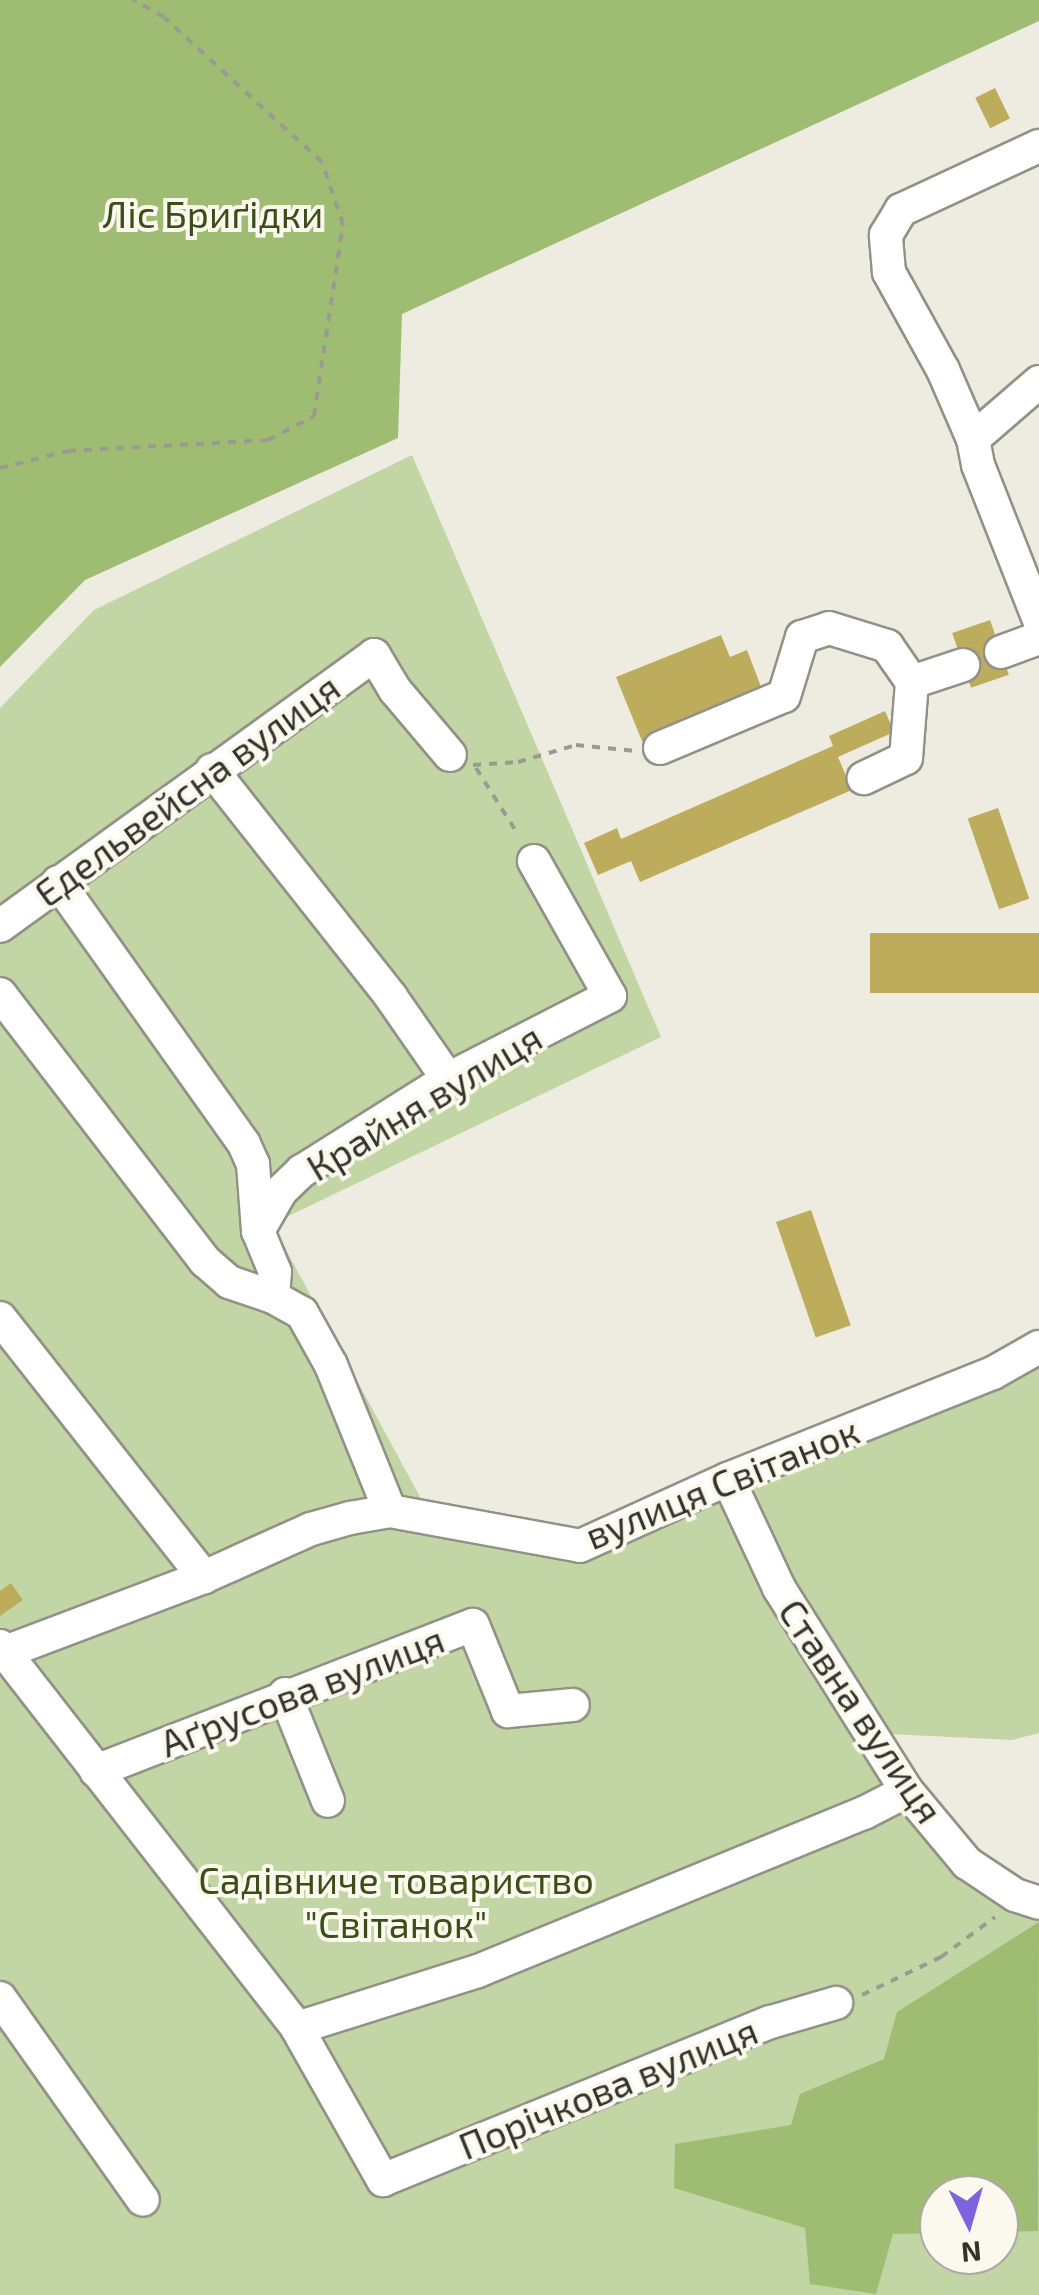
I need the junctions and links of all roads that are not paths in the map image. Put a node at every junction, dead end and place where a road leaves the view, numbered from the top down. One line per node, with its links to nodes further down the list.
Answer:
1 (1039, 146): 3 (street)
2 (1039, 382): 3 (street)
3 (974, 439): 4 (street)
4 (1039, 620)
5 (1039, 638): 6 (street)
6 (1001, 652)
7 (963, 665): 8 (street)
8 (912, 682): 9 (street); 12 (street)
9 (660, 748)
10 (462, 760): 11 (street, Едельвейсна вулиця)
11 (212, 770): 14 (street, Едельвейсна вулиця); 17 (street)
12 (864, 778)
13 (534, 862): 17 (street, Крайня вулиця)
14 (58, 882): 15 (street, Едельвейсна вулиця); 18 (street)
15 (0, 926)
16 (0, 994): 19 (street)
17 (448, 1079): 18 (street, Крайня вулиця)
18 (258, 1231): 19 (street)
19 (273, 1297): 23 (street)
20 (0, 1318): 24 (street)
21 (1039, 1347): 22 (street, вулиця Світанок)
22 (728, 1480): 23 (street, вулиця Світанок); 29 (street, Ставна вулиця)
23 (390, 1510): 24 (street, вулиця Світанок)
24 (204, 1577): 25 (street, вулиця Світанок)
25 (1, 1651): 28 (street)
26 (285, 1694): 27 (street, Аґрусова вулиця); 28 (street, Аґрусова вулиця); 30 (street)
27 (573, 1706)
28 (96, 1770): 34 (street)
29 (907, 1791): 31 (street, Ставна вулиця); 34 (street)
30 (328, 1801)
31 (1027, 1899)
32 (0, 1998): 35 (street)
33 (836, 2003): 34 (street, Порічкова вулиця)
34 (296, 2028)
35 (143, 2200)

